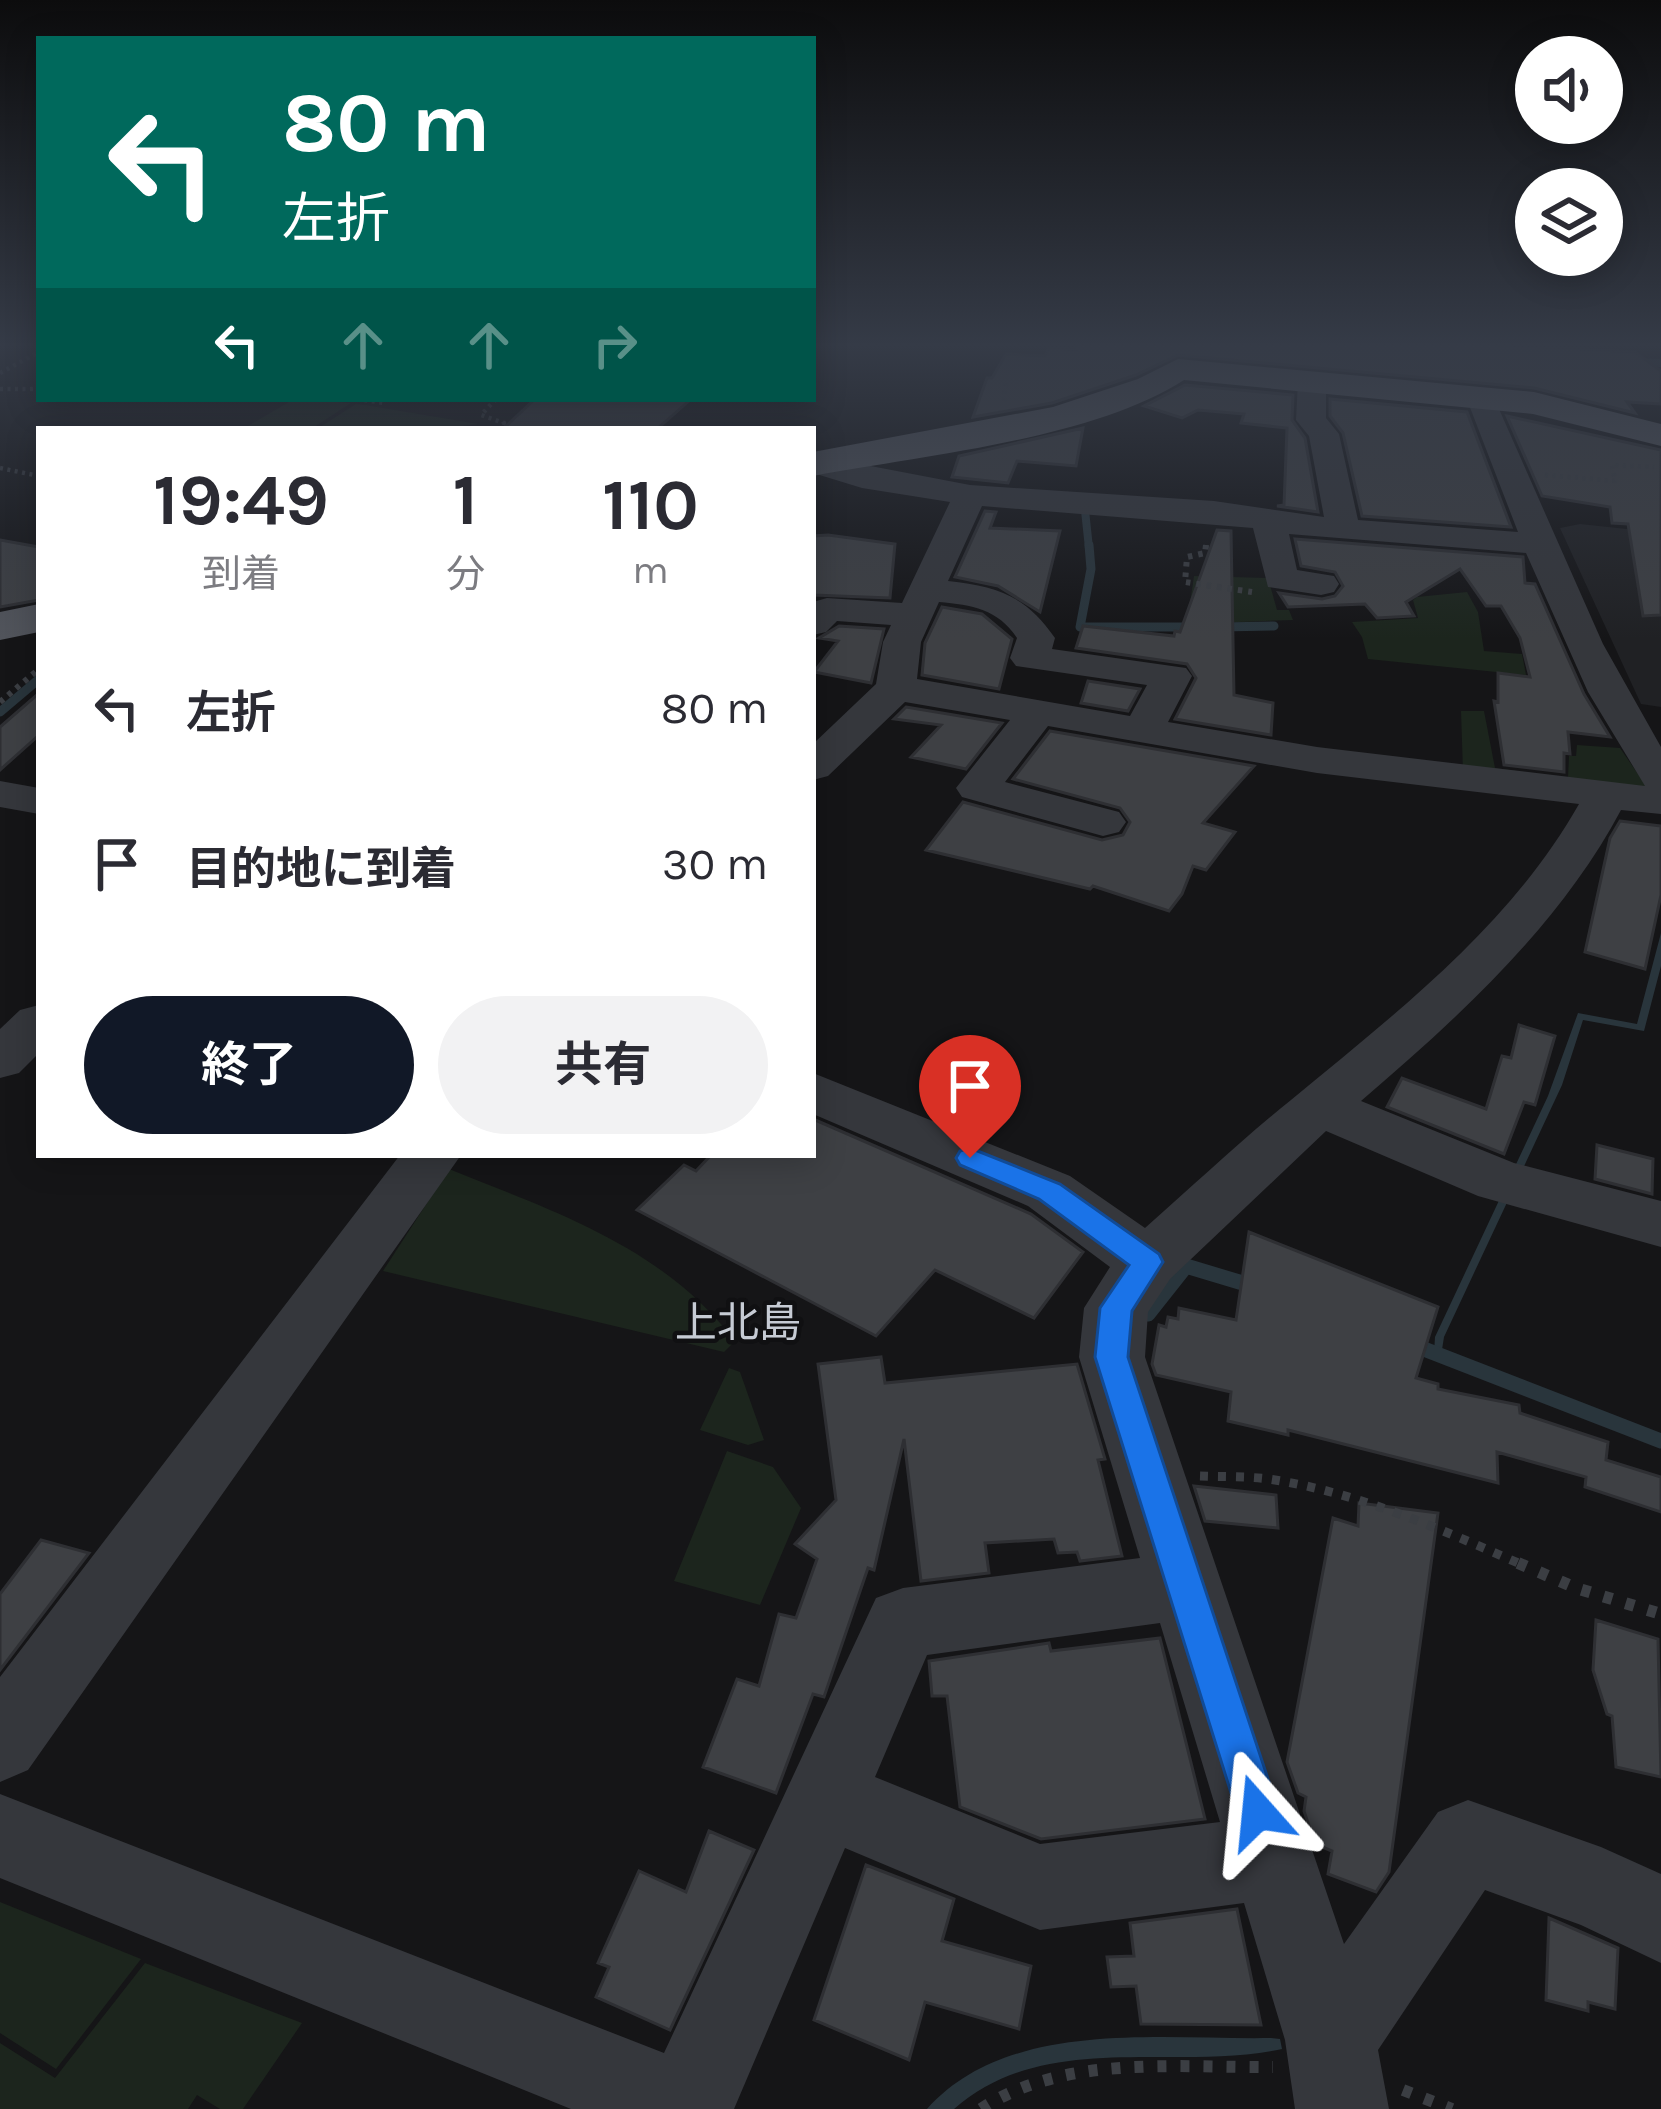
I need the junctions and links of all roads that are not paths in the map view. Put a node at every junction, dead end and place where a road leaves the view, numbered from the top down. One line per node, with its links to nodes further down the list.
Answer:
1 (920, 442): 4 (main road)
2 (1326, 442): 8 (street)
3 (1501, 442): 9 (street)
4 (816, 464)
5 (816, 465): 6 (street)
6 (970, 495): 7 (street); 11 (street)
7 (1269, 522): 8 (street); 10 (street)
8 (1343, 530): 9 (street)
9 (1541, 544): 19 (street)
10 (1321, 584)
11 (920, 602): 13 (street); 15 (street); 17 (street)
12 (36, 619): 14 (main road)
13 (816, 621)
14 (0, 626)
15 (896, 688): 16 (street); 18 (street)
16 (1038, 712): 17 (street); 24 (street)
17 (1143, 730): 21 (street)
18 (816, 764)
19 (1661, 778)
20 (0, 794): 22 (street)
21 (1606, 796): 23 (street); 28 (street)
22 (36, 800)
23 (1661, 801)
24 (1103, 822)
25 (36, 1025): 26 (street)
26 (0, 1060)
27 (816, 1093): 31 (street)
28 (1320, 1106): 30 (street); 31 (street)
29 (430, 1158): 33 (street)
30 (1661, 1224)
31 (1148, 1262): 32 (street)
32 (1184, 1586): 34 (street); 36 (street)
33 (0, 1742)
34 (828, 1799): 36 (street); 39 (street)
35 (0, 1836): 39 (street)
36 (1286, 1896): 38 (street)
37 (1661, 1920): 38 (street)
38 (1336, 2071)
39 (687, 2109)

